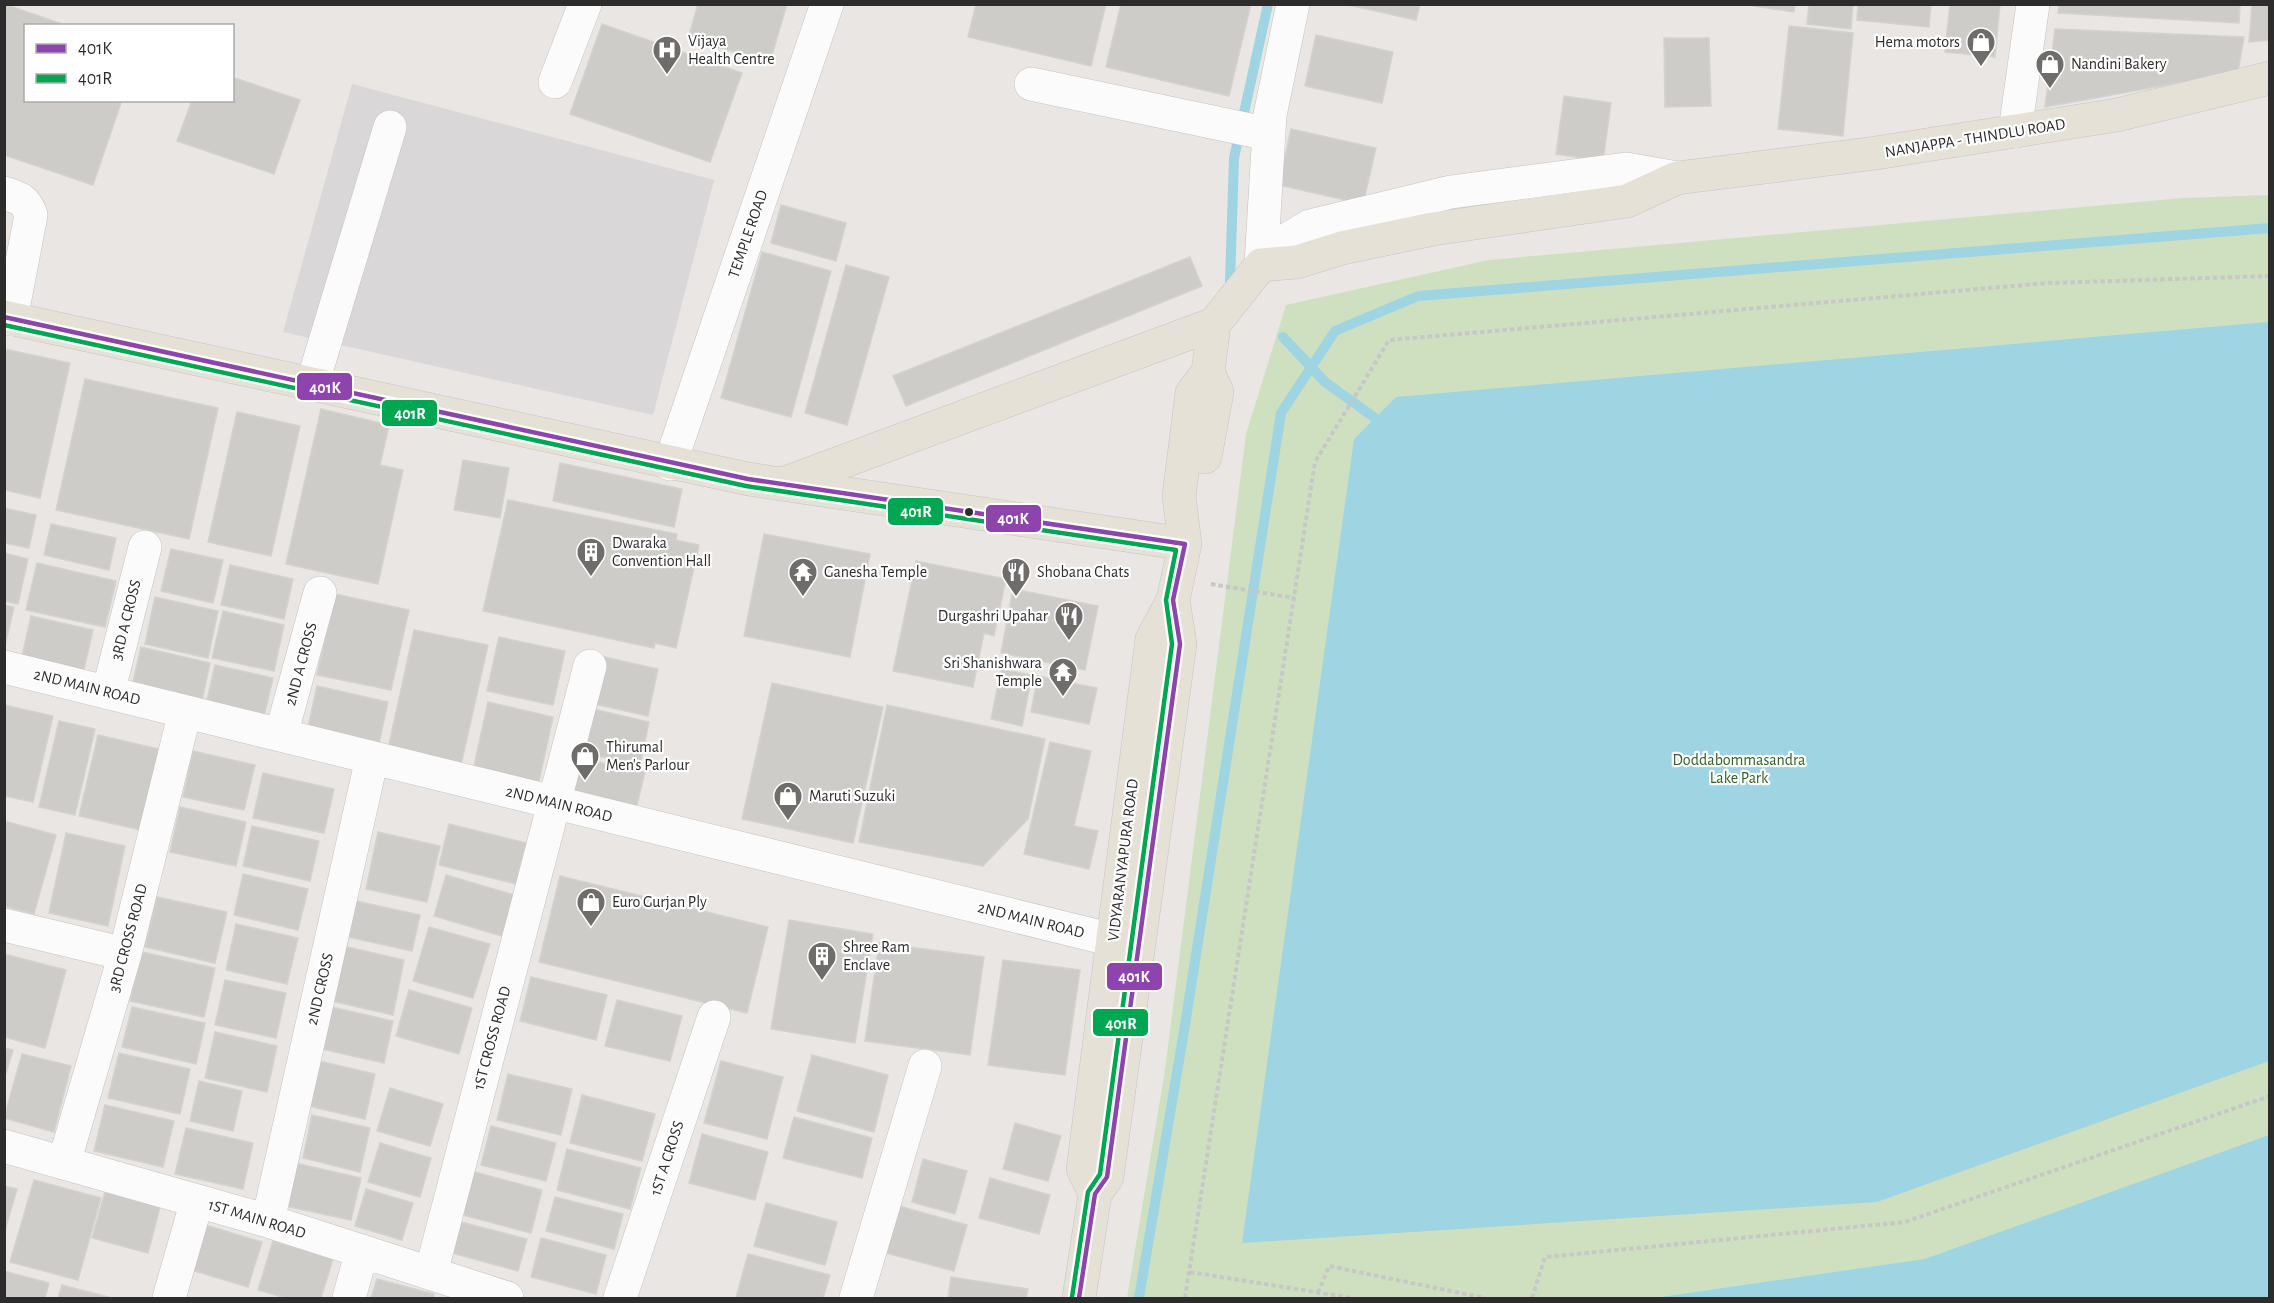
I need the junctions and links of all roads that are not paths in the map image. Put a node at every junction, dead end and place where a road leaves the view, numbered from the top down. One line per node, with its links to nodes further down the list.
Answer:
1 (585, 4): 6 (street)
2 (827, 4): 16 (street, TEMPLE ROAD)
3 (1293, 4): 10 (street)
4 (2033, 4): 9 (street)
5 (2270, 78): 9 (main road, NANJAPPA - THINDLU ROAD)
6 (555, 82)
7 (1031, 84): 10 (street)
8 (390, 128): 15 (street)
9 (2015, 131): 12 (main road, NANJAPPA - THINDLU ROAD)
10 (1264, 132): 12 (street)
11 (4, 194): 13 (street)
12 (1261, 265): 14 (main road)
13 (8, 318): 15 (main road)
14 (1214, 324): 17 (main road); 18 (main road, VIDYARANYAPURA ROAD)
15 (312, 385): 16 (main road)
16 (670, 464): 17 (main road)
17 (783, 484): 18 (main road)
18 (1185, 543): 20 (main road, VIDYARANYAPURA ROAD)
19 (145, 547): 24 (street, 3RD A CROSS)
20 (1175, 589): 30 (main road, VIDYARANYAPURA ROAD); 36 (main road, VIDYARANYAPURA ROAD)
21 (320, 593): 26 (street, 2ND A CROSS)
22 (590, 666): 28 (street)
23 (4, 667): 24 (street, 2ND MAIN ROAD)
24 (108, 693): 25 (street, 2ND MAIN ROAD)
25 (184, 711): 26 (street, 2ND MAIN ROAD); 31 (street, 3RD CROSS ROAD)
26 (281, 735): 27 (street, 2ND MAIN ROAD)
27 (372, 758): 28 (street, 2ND MAIN ROAD); 38 (street, 2ND CROSS)
28 (554, 802): 30 (street, 2ND MAIN ROAD); 40 (street, 1ST CROSS ROAD)
29 (4, 925): 31 (street)
30 (1113, 940): 36 (main road, VIDYARANYAPURA ROAD)
31 (125, 954): 35 (street, 3RD CROSS ROAD)
32 (714, 1017): 44 (street, 1ST A CROSS)
33 (925, 1066): 45 (street)
34 (4, 1146): 35 (street, 1ST MAIN ROAD)
35 (64, 1163): 37 (street, 1ST MAIN ROAD)
36 (1095, 1194): 46 (main road, VIDYARANYAPURA ROAD)
37 (197, 1201): 38 (street, 1ST MAIN ROAD); 41 (street)
38 (268, 1221): 39 (street, 1ST MAIN ROAD)
39 (362, 1251): 40 (street, 1ST MAIN ROAD); 42 (street)
40 (431, 1273): 43 (street, 1ST MAIN ROAD)
41 (169, 1299)
42 (349, 1299)
43 (507, 1299)
44 (620, 1299)
45 (856, 1299)
46 (1079, 1299)

